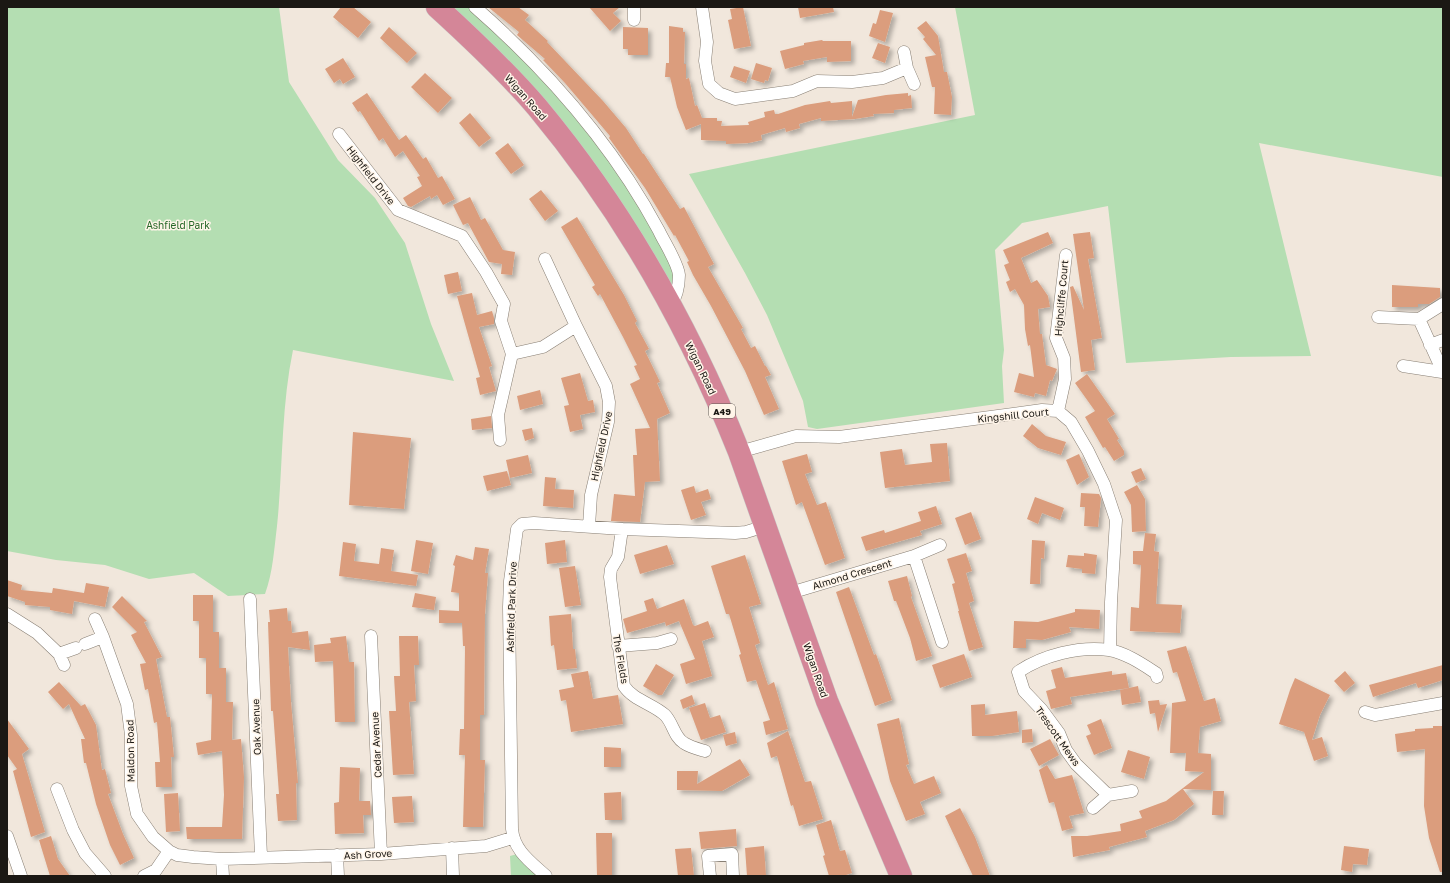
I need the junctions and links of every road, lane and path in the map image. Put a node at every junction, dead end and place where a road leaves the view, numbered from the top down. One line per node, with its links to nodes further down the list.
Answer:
1 (436, 7): 13 (highway, Wigan Road / A49)
2 (475, 7): 13 (street)
3 (634, 7): 5 (street)
4 (702, 7): 7 (street)
5 (634, 20)
6 (904, 52): 7 (street)
7 (907, 68): 8 (street)
8 (914, 84)
9 (339, 134): 19 (street, Highfield Drive)
10 (1066, 255): 22 (street, Highcliffe Court)
11 (545, 259): 16 (street, Highfield Drive)
12 (1443, 304): 15 (street)
13 (670, 307): 24 (highway, Wigan Road / A49)
14 (1378, 316): 15 (street)
15 (1419, 319): 18 (street)
16 (576, 326): 19 (street); 25 (street, Highfield Drive)
17 (1443, 340): 18 (street)
18 (1430, 345): 21 (street)
19 (512, 354): 23 (street)
20 (1403, 366): 21 (street)
21 (1442, 372)
22 (1058, 411): 24 (street, Kingshill Court); 39 (street, Kingshill Court)
23 (500, 440)
24 (739, 452): 26 (highway, Wigan Road / A49)
25 (589, 526): 27 (street, Ashfield Park Drive); 49 (street, Ashfield Park Drive)
26 (766, 526): 27 (street, Ashfield Park Drive); 30 (highway, Wigan Road / A49)
27 (622, 529): 38 (street, The Fields)
28 (940, 545): 29 (street, Almond Crescent)
29 (914, 556): 30 (street, Almond Crescent); 37 (street)
30 (790, 593): 65 (highway, Wigan Road / A49)
31 (250, 599): 54 (street, Oak Avenue)
32 (7, 614): 35 (street)
33 (95, 619): 35 (street, Maldon Road)
34 (371, 636): 52 (street, Cedar Avenue)
35 (103, 637): 51 (street, Maldon Road)
36 (671, 639): 38 (street)
37 (942, 642)
38 (618, 646): 43 (street, The Fields)
39 (1110, 650): 40 (street); 46 (street, Trescott Mews)
40 (1157, 676)
41 (1443, 703): 42 (street)
42 (1365, 712)
43 (705, 751)
44 (57, 789): 57 (street)
45 (1132, 791): 46 (street)
46 (1108, 795): 47 (street)
47 (1093, 808)
48 (7, 836): 56 (street)
49 (512, 838): 50 (street, Ash Grove); 62 (street)
50 (452, 848): 52 (street, Ash Grove); 61 (street)
51 (169, 851): 55 (street, Ash Grove); 58 (street)
52 (381, 854): 53 (street, Ash Grove)
53 (337, 855): 54 (street, Ash Grove); 60 (street)
54 (261, 856): 55 (street, Ash Grove)
55 (222, 859): 59 (street)
56 (21, 876)
57 (105, 876)
58 (144, 876)
59 (223, 876)
60 (338, 876)
61 (453, 876)
62 (546, 876)
63 (710, 876): 64 (street)
64 (733, 876)
65 (901, 876)

